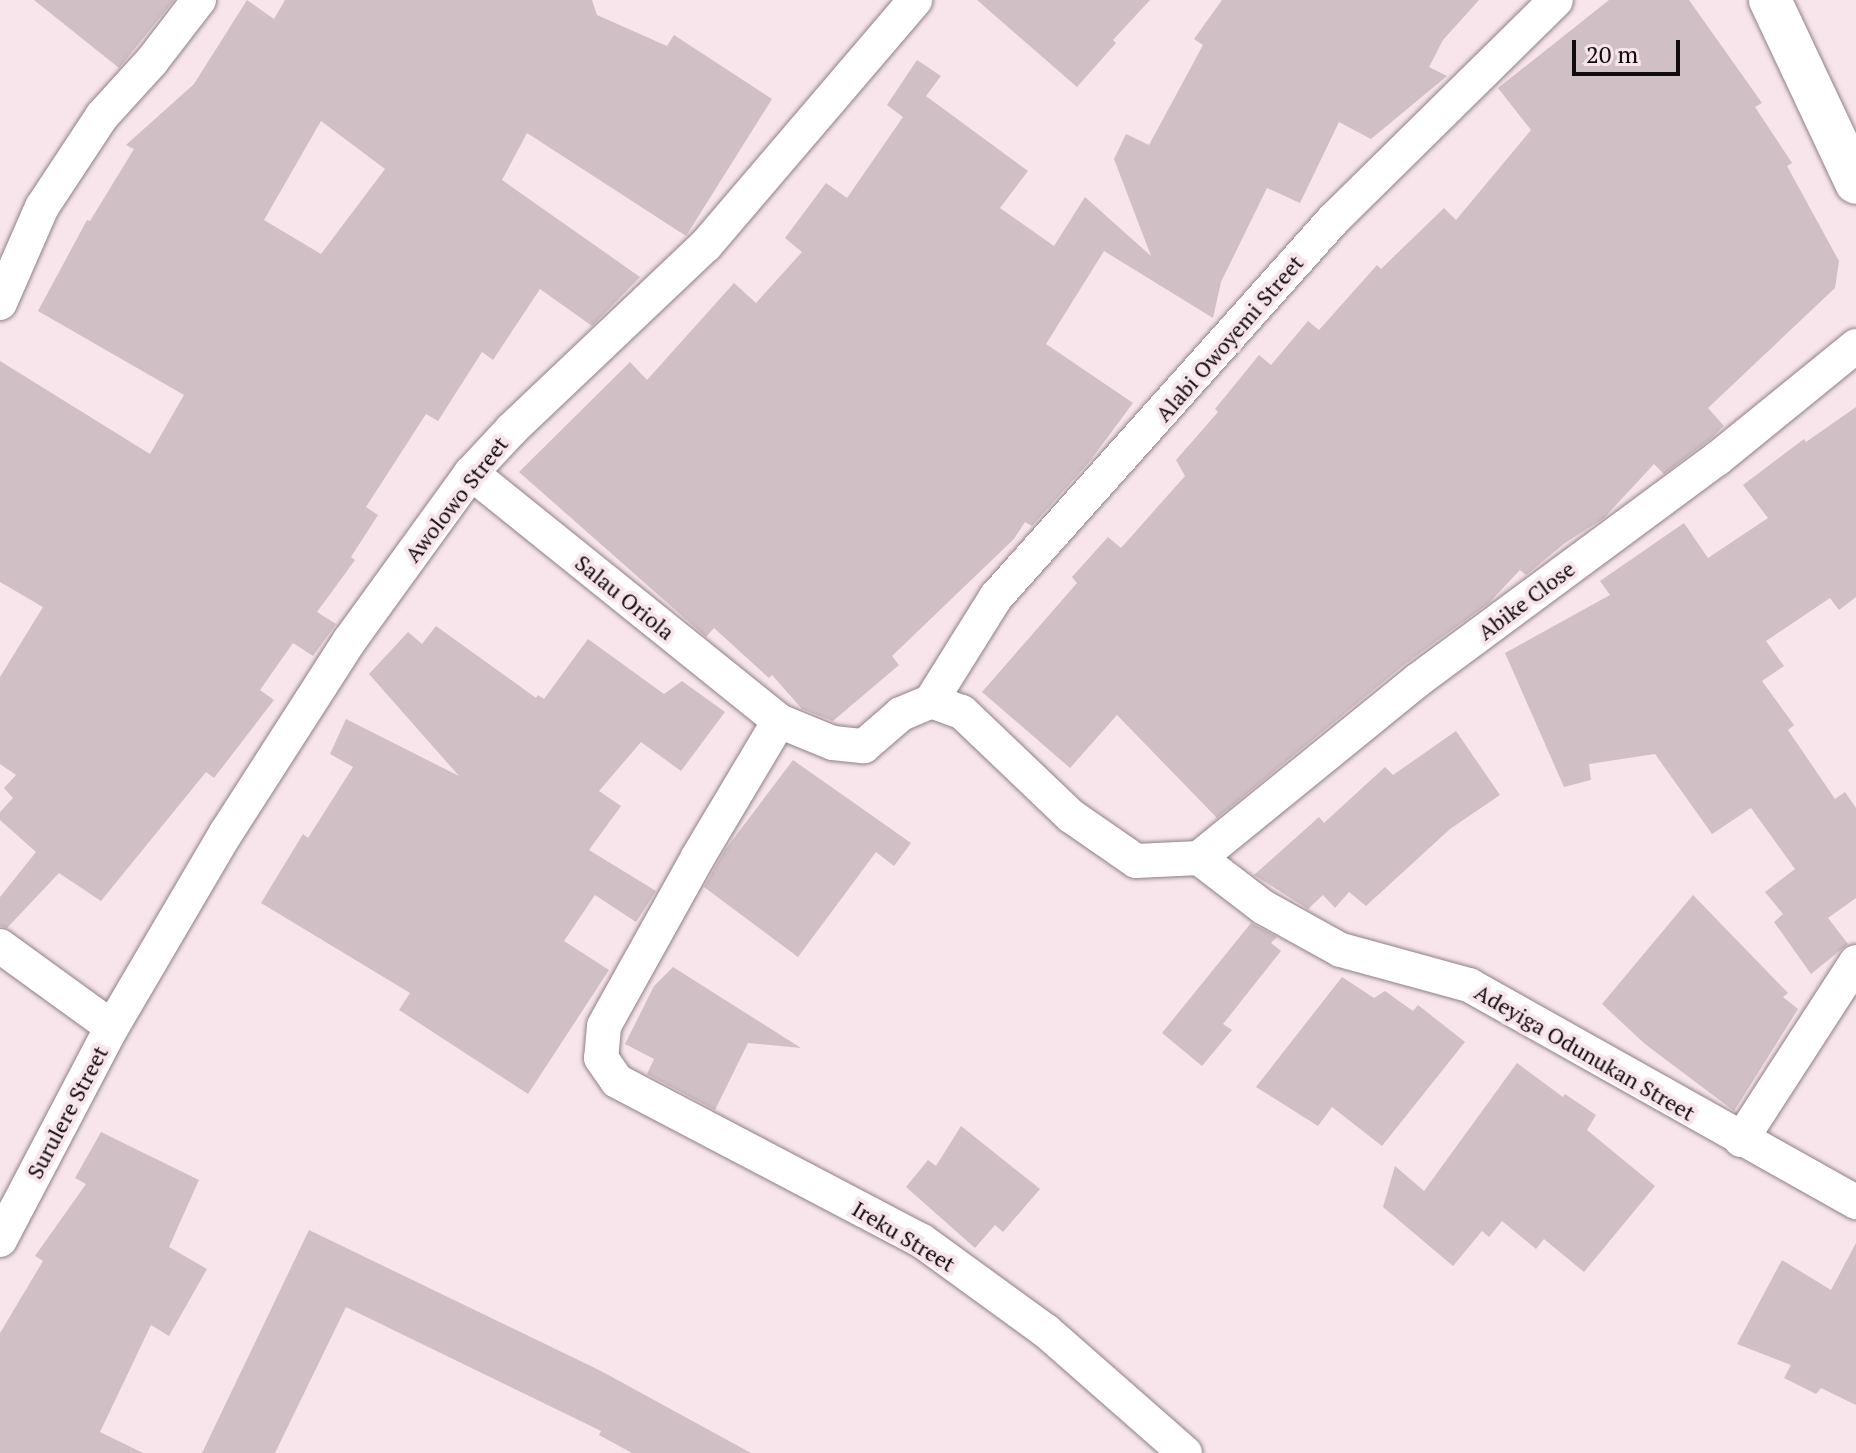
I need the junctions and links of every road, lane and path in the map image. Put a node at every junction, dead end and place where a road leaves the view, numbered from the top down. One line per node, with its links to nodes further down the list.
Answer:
1 (199, 0): 6 (street)
2 (915, 0): 8 (street, Awolowo Street)
3 (1556, 0): 9 (street, Alabi Owoyemi Street)
4 (1770, 0): 5 (street)
5 (1856, 183)
6 (0, 303)
7 (1856, 346): 11 (street, Abike Close)
8 (471, 473): 10 (street, Salau Oriola); 14 (street, Awolowo Street)
9 (931, 701): 10 (street); 11 (street)
10 (779, 721): 18 (street, Ireku Street)
11 (1199, 858): 15 (street, Adeyiga Odunukan Street)
12 (0, 946): 14 (street)
13 (1856, 962): 15 (street)
14 (112, 1027): 17 (street, Surulere Street)
15 (1741, 1140): 16 (street, Adeyiga Odunukan Street)
16 (1856, 1202)
17 (0, 1240)
18 (1185, 1453)

